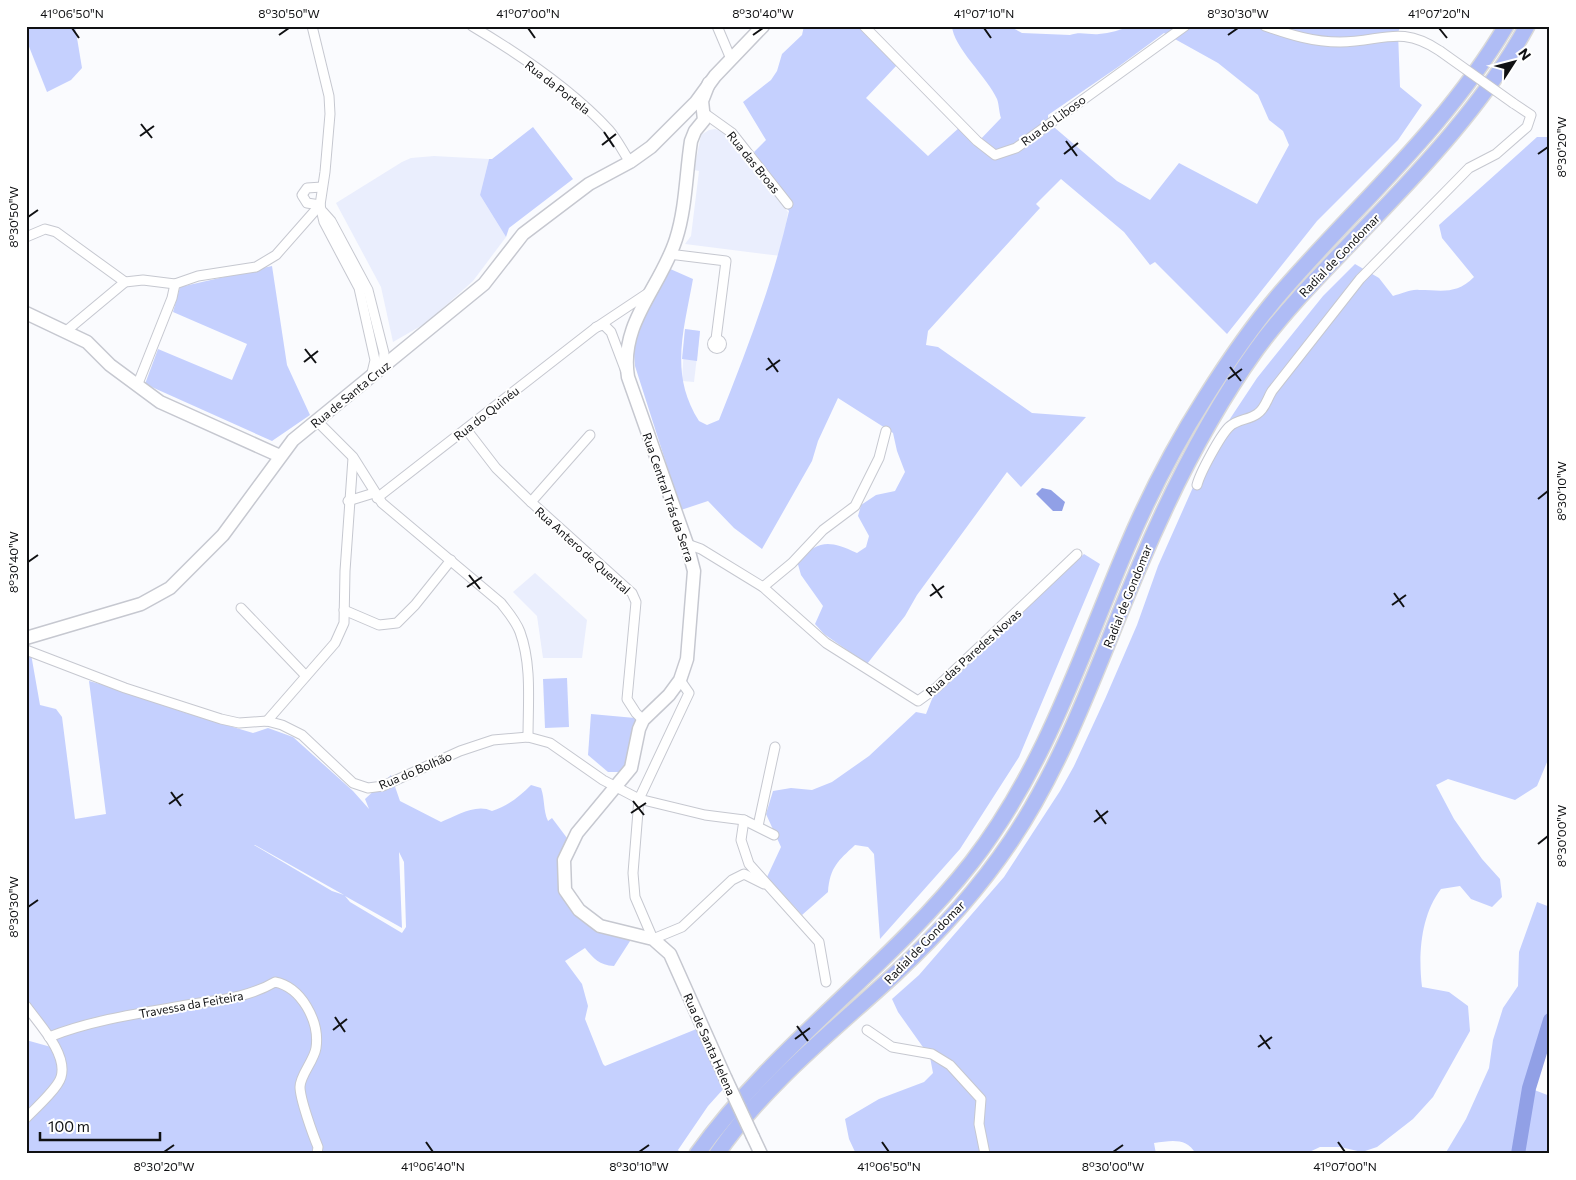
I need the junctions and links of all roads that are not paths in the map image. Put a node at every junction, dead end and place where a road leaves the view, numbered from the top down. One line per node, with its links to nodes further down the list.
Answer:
1 (312, 26): 13 (street)
2 (472, 26): 12 (street, Rua da Portela)
3 (717, 26): 10 (street)
4 (763, 26): 10 (main road)
5 (864, 26): 6 (street, Rua do Liboso)
6 (1185, 26)
7 (1265, 26): 40 (street, bridge)
8 (1506, 26): 71 (highway, Radial de Gondomar)
9 (1527, 26): 72 (highway, Radial de Gondomar)
10 (730, 59): 11 (main road)
11 (693, 116): 12 (main road, Rua de Santa Cruz); 14 (street, Rua das Broas); 17 (main road, Rua Central Trás da Serra)
12 (630, 162): 28 (main road, Rua de Santa Cruz)
13 (322, 187): 15 (street); 15 (street)
14 (788, 204)
15 (321, 208): 19 (street); 26 (street); 29 (street)
16 (26, 237): 18 (street)
17 (669, 254): 20 (main road, Rua Central Trás da Serra); 24 (street)
18 (125, 282): 19 (street); 23 (street)
19 (175, 284): 33 (street)
20 (652, 289): 22 (street, Rua do Quinéu); 27 (main road, Rua Central Trás da Serra)
21 (26, 314): 23 (main road)
22 (594, 329): 25 (street); 35 (street, Rua do Quinéu)
23 (65, 332): 33 (main road)
24 (716, 339)
25 (614, 341): 27 (street); 32 (street)
26 (381, 343): 28 (street); 30 (street)
27 (627, 346): 32 (main road, Rua Central Trás da Serra)
28 (405, 349): 30 (main road, Rua de Santa Cruz)
29 (374, 351): 30 (street); 31 (street)
30 (386, 363): 31 (main road, Rua de Santa Cruz)
31 (371, 377): 34 (main road, Rua de Santa Cruz)
32 (628, 377): 44 (main road, Rua Central Trás da Serra)
33 (137, 386): 38 (main road)
34 (317, 421): 38 (main road, Rua de Santa Cruz); 39 (street)
35 (466, 429): 41 (street, Rua do Quinéu); 43 (street, Rua Antero de Quental)
36 (886, 430): 47 (street)
37 (590, 435): 43 (street)
38 (280, 456): 50 (main road, Rua de Santa Cruz)
39 (353, 458): 41 (street); 42 (street)
40 (1197, 485)
41 (376, 495): 42 (street, Rua do Quinéu); 46 (street)
42 (348, 502): 49 (street)
43 (531, 502): 54 (street, Rua Antero de Quental)
44 (687, 544): 47 (street, Rua das Paredes Novas); 53 (main road, Rua Central Trás da Serra)
45 (1077, 554): 47 (street, Rua das Paredes Novas)
46 (451, 560): 49 (street); 56 (street)
47 (763, 587)
48 (241, 608): 52 (street)
49 (344, 610): 52 (street)
50 (26, 638)
51 (26, 650): 55 (street, Rua do Bolhão)
52 (306, 676): 55 (street)
53 (680, 680): 54 (main road); 59 (street, Rua Central Trás da Serra)
54 (644, 720): 58 (main road)
55 (267, 721): 56 (street, Rua do Bolhão)
56 (528, 737): 58 (street, Rua do Bolhão)
57 (775, 747): 61 (street)
58 (617, 785): 59 (street, Rua do Bolhão); 64 (main road)
59 (640, 799): 60 (street, Rua do Bolhão); 64 (street, Rua Central Trás da Serra)
60 (744, 820): 61 (street, Rua do Bolhão); 63 (street)
61 (758, 826): 62 (street, Rua do Bolhão)
62 (774, 836)
63 (764, 884): 64 (street); 65 (street)
64 (653, 939): 73 (main road, Rua de Santa Helena, bridge)
65 (826, 982)
66 (26, 1006): 68 (street)
67 (868, 1030): 74 (street)
68 (49, 1037): 69 (street); 70 (street, Travessa da Feiteira)
69 (26, 1118)
70 (317, 1154)
71 (697, 1154)
72 (717, 1154)
73 (761, 1154)
74 (985, 1154)

